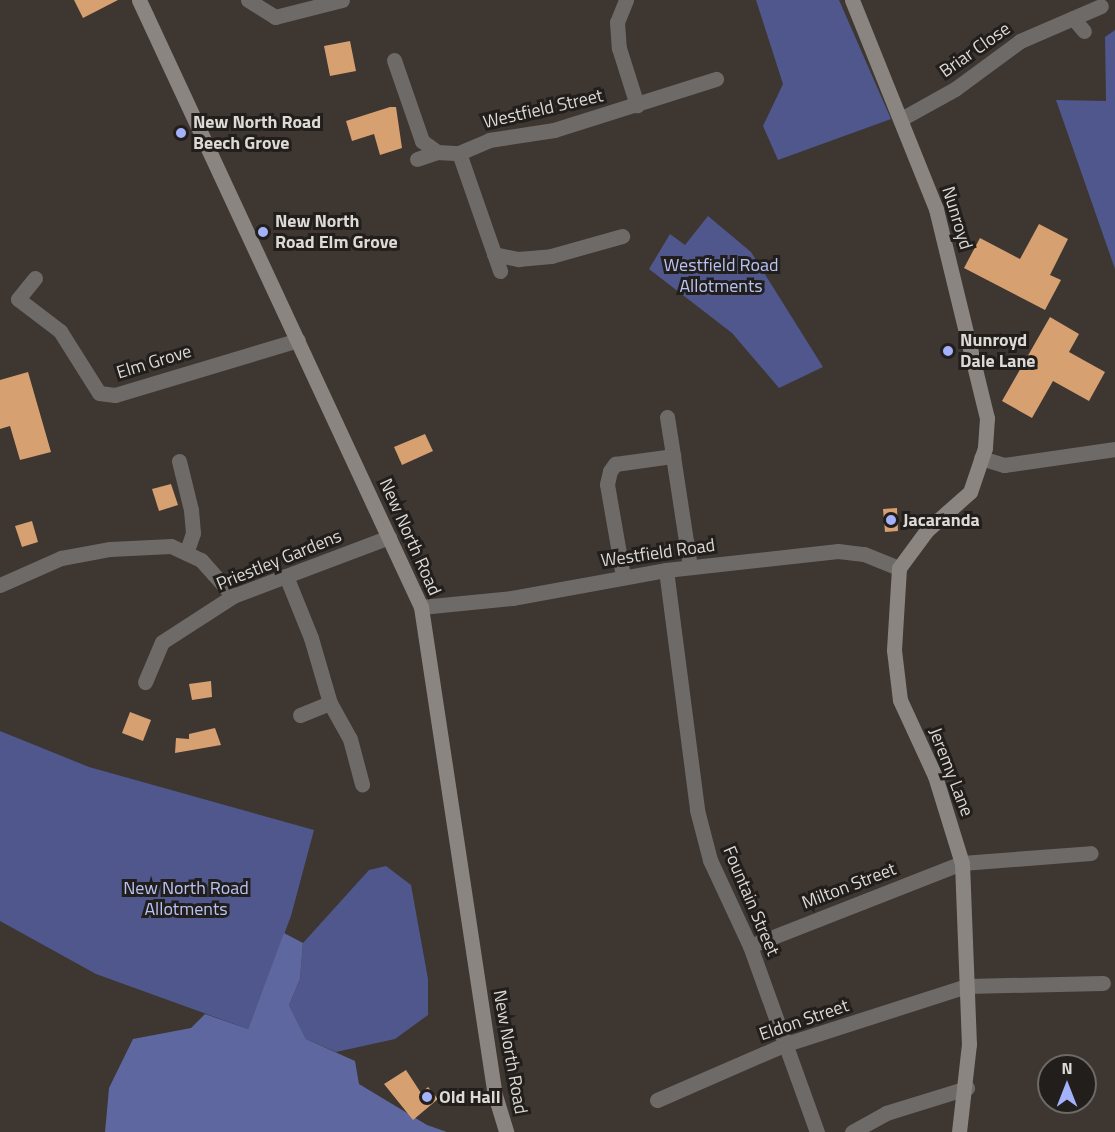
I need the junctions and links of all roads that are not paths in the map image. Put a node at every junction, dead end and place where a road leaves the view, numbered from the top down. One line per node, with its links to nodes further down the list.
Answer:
1 (139, 0): 20 (main road, New North Road)
2 (248, 0): 3 (street)
3 (342, 0)
4 (626, 0): 11 (street)
5 (852, 0): 12 (main road, Nunroyd)
6 (1101, 6): 7 (street, Briar Close)
7 (1073, 18): 8 (street); 12 (street, Briar Close)
8 (1084, 31)
9 (394, 60): 13 (street)
10 (716, 79): 11 (street, Westfield Street)
11 (637, 105): 14 (street, Westfield Street)
12 (901, 119): 24 (main road, Nunroyd)
13 (437, 152): 14 (street, Westfield Street); 15 (street, Westfield Street)
14 (459, 153): 17 (street)
15 (417, 159)
16 (622, 236): 17 (street)
17 (494, 254): 18 (street)
18 (500, 271)
19 (35, 278): 20 (street, Elm Grove)
20 (298, 340): 26 (main road, New North Road)
21 (667, 417): 23 (street)
22 (1115, 449): 24 (street)
23 (673, 456): 28 (street); 32 (street)
24 (981, 458): 29 (main road)
25 (179, 461): 27 (street)
26 (389, 537): 31 (street, Priestley Gardens); 35 (main road, New North Road)
27 (186, 553): 33 (street); 34 (street)
28 (690, 567): 29 (street, Westfield Road); 30 (street, Westfield Road)
29 (899, 568): 41 (main road, Jeremy Lane)
30 (666, 570): 32 (street, Westfield Road); 42 (street, Fountain Street)
31 (286, 576): 34 (street, Priestley Gardens); 37 (street)
32 (623, 576): 35 (street, Westfield Road)
33 (0, 585)
34 (233, 596): 36 (street, Priestley Gardens)
35 (421, 607): 48 (main road, New North Road)
36 (145, 682)
37 (330, 703): 38 (street); 39 (street)
38 (300, 715)
39 (362, 784)
40 (1091, 853): 41 (street, Milton Street)
41 (962, 863): 42 (street, Milton Street); 44 (main road, Jeremy Lane)
42 (750, 946): 45 (street, Fountain Street)
43 (1103, 983): 44 (street, Eldon Street)
44 (967, 986): 45 (street, Eldon Street); 46 (main road, Jeremy Lane)
45 (786, 1044): 47 (street, Eldon Street); 49 (street, Fountain Street)
46 (966, 1088): 50 (street); 51 (main road, Jeremy Lane)
47 (657, 1100)
48 (506, 1132)
49 (817, 1132)
50 (852, 1132)
51 (959, 1132)

